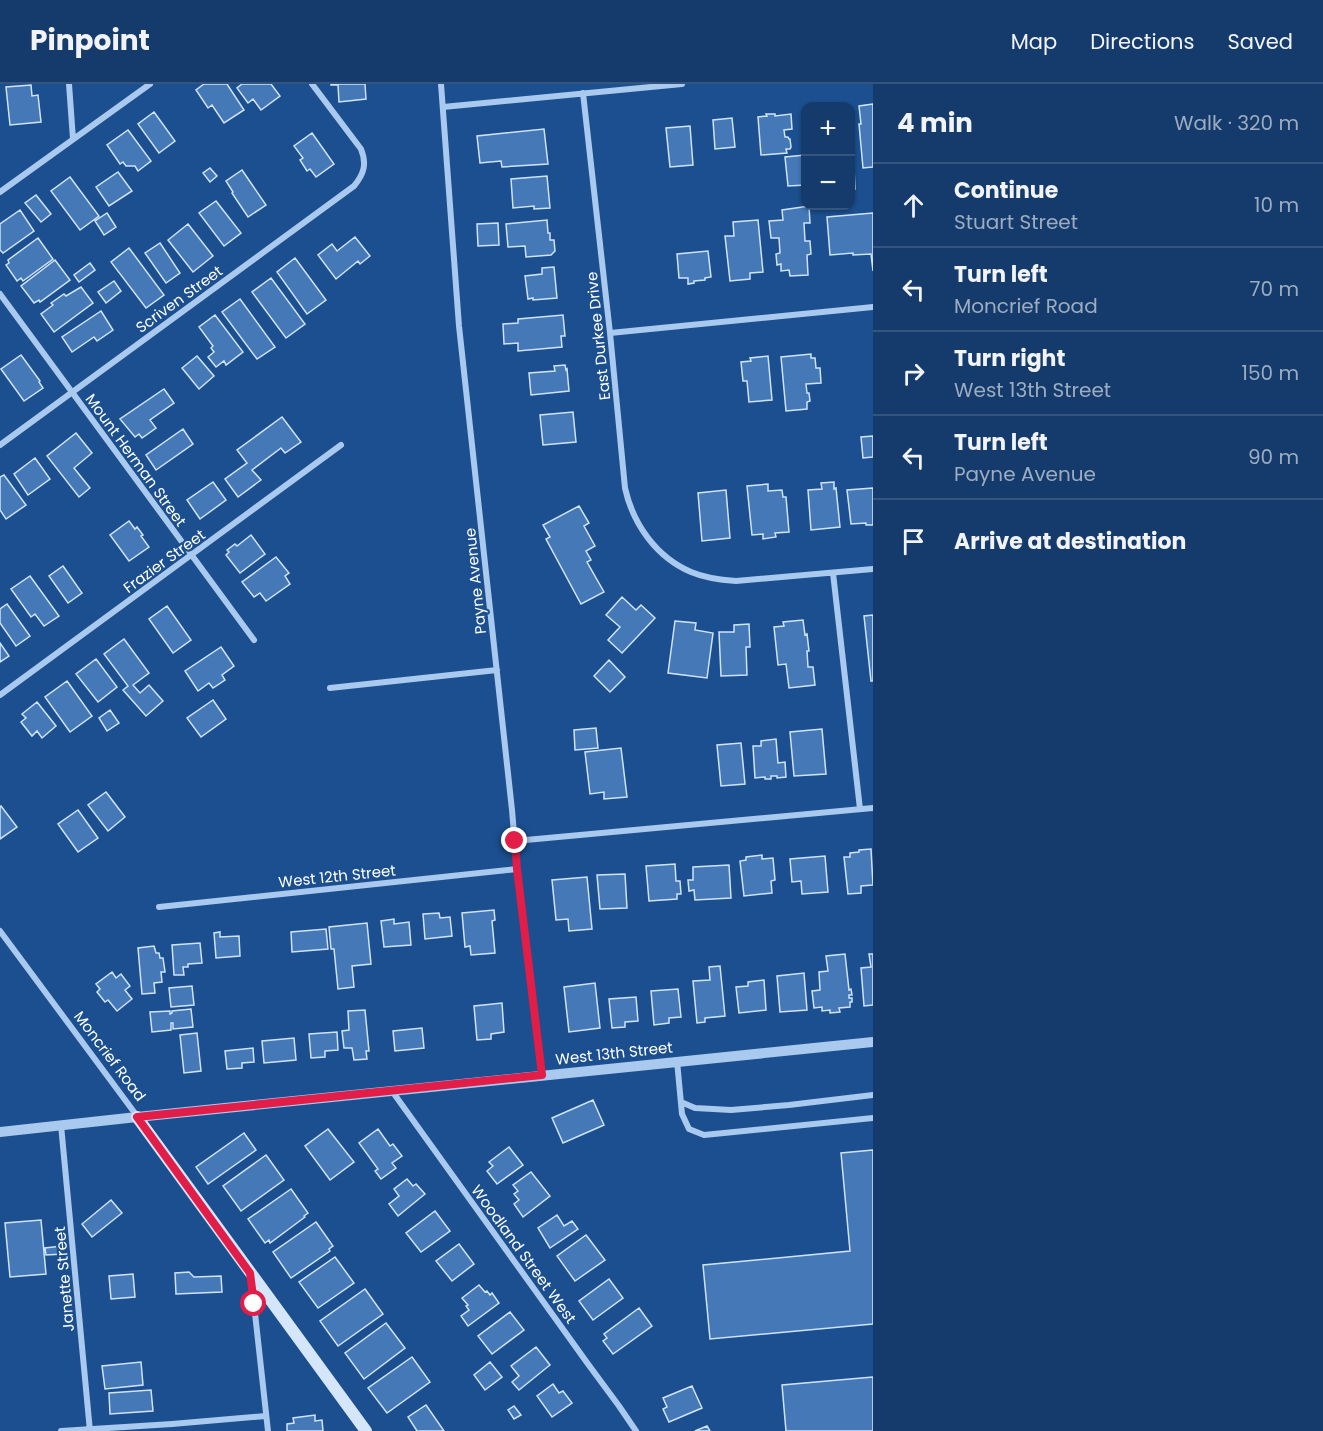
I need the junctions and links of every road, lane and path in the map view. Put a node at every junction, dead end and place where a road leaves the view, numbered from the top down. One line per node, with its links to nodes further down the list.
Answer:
1 (69, 84): 8 (street)
2 (150, 84): 8 (street)
3 (312, 84): 13 (street, Scriven Street)
4 (441, 84): 7 (street, Payne Avenue)
5 (682, 84): 6 (street)
6 (583, 93): 7 (street); 12 (street, East Durkee Drive)
7 (443, 107): 20 (street, Payne Avenue)
8 (73, 139): 9 (street)
9 (0, 192)
10 (0, 294): 13 (street, Mount Herman Street)
11 (873, 307): 12 (street)
12 (610, 333): 18 (street, East Durkee Drive)
13 (72, 392): 14 (street, Scriven Street); 16 (street, Mount Herman Street)
14 (0, 445)
15 (341, 446): 16 (street, Frazier Street)
16 (191, 555): 19 (street, Mount Herman Street); 22 (street, Frazier Street)
17 (873, 569): 18 (street, East Durkee Drive)
18 (833, 573): 24 (street)
19 (254, 640)
20 (497, 670): 21 (street); 25 (street, Payne Avenue)
21 (330, 688)
22 (0, 695)
23 (873, 808): 24 (street)
24 (860, 809): 25 (street)
25 (515, 841): 26 (street, Payne Avenue)
26 (517, 869): 27 (street, West 12th Street); 31 (street, Payne Avenue)
27 (159, 907)
28 (0, 931): 35 (street, Moncrief Road)
29 (873, 1042): 30 (street, West 13th Street)
30 (677, 1061): 31 (street, West 13th Street); 34 (street)
31 (542, 1075): 32 (street, West 13th Street)
32 (392, 1091): 35 (street, West 13th Street); 45 (street, Woodland Street West)
33 (873, 1095): 34 (street)
34 (681, 1102): 36 (street)
35 (137, 1117): 37 (street, West 13th Street); 39 (main road, Moncrief Road)
36 (873, 1118)
37 (62, 1125): 38 (street, West 13th Street); 41 (street, Janette Street)
38 (0, 1132)
39 (250, 1273): 40 (street); 44 (main road, Moncrief Road)
40 (266, 1416): 41 (street); 43 (street)
41 (90, 1430): 42 (street)
42 (61, 1431)
43 (268, 1431)
44 (366, 1431)
45 (636, 1431)

